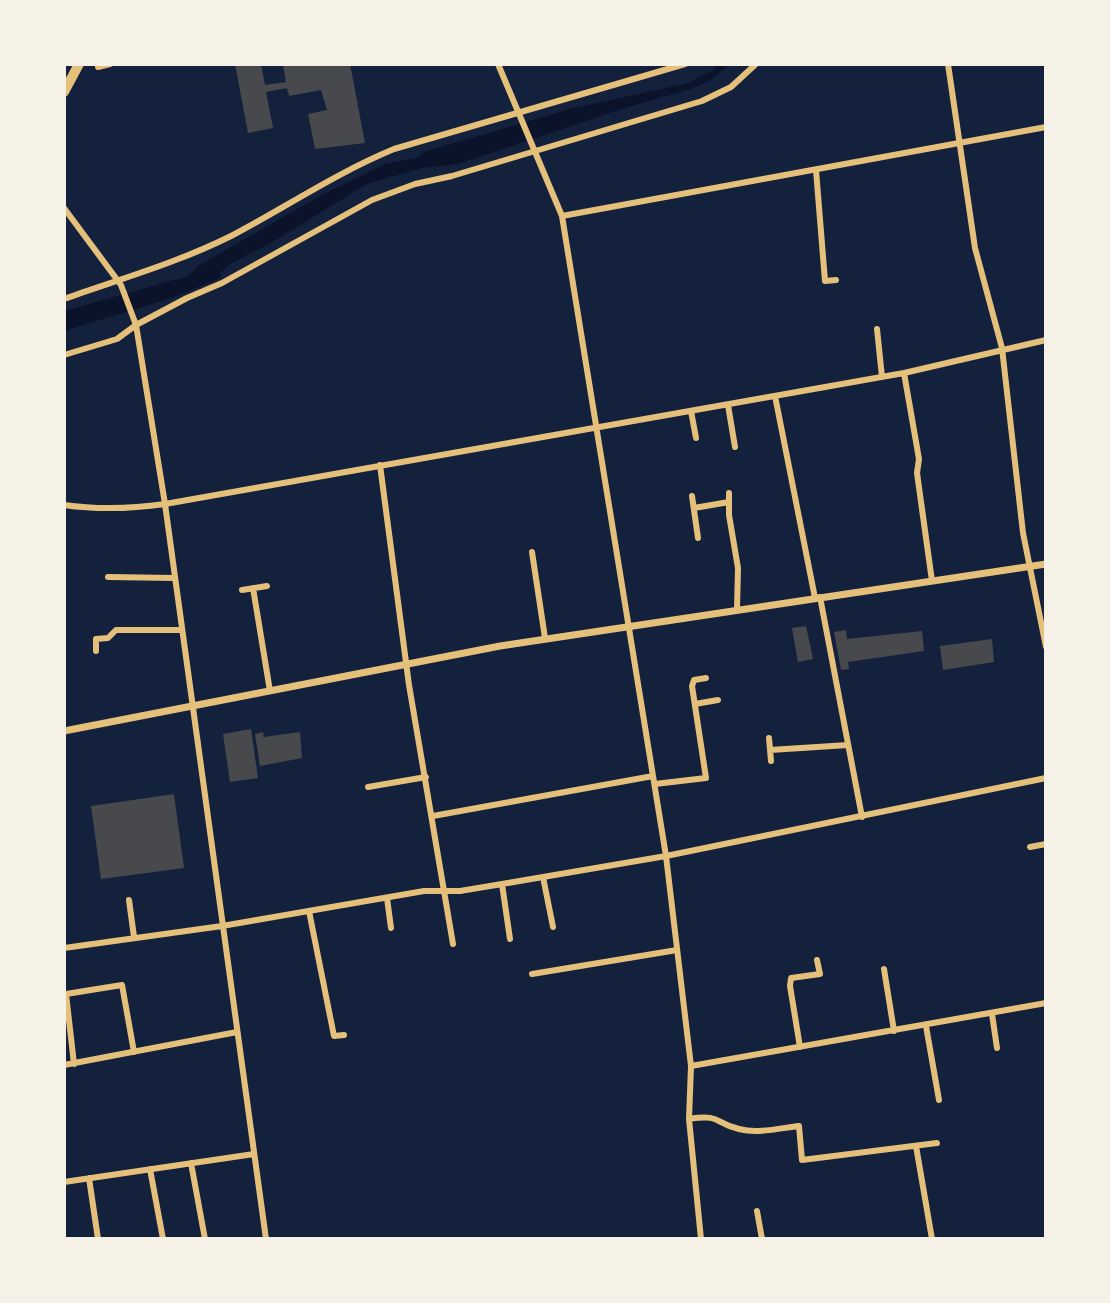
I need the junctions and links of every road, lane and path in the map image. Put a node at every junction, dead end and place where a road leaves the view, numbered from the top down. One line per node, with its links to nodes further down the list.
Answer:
1 (79, 64): 8 (highway)
2 (110, 64): 7 (street)
3 (498, 64): 9 (street)
4 (685, 64): 9 (street)
5 (756, 64): 12 (street)
6 (948, 64): 11 (street)
7 (98, 67)
8 (64, 92)
9 (520, 113): 12 (street); 17 (street)
10 (1046, 127): 11 (street)
11 (959, 143): 13 (street); 22 (street)
12 (533, 147): 15 (street); 19 (street)
13 (816, 170): 15 (street); 16 (street)
14 (64, 208): 17 (street)
15 (562, 216): 29 (street)
16 (836, 280)
17 (119, 282): 18 (street); 19 (street)
18 (64, 299)
19 (136, 325): 23 (street); 36 (street)
20 (877, 329): 25 (street)
21 (1046, 340): 22 (street)
22 (1002, 348): 24 (street); 42 (street)
23 (64, 355)
24 (904, 373): 25 (street); 45 (street)
25 (882, 377): 26 (street)
26 (775, 396): 27 (street); 49 (street)
27 (728, 405): 28 (street); 31 (street)
28 (691, 411): 29 (street); 30 (street)
29 (595, 429): 32 (street); 51 (street)
30 (696, 438)
31 (735, 447)
32 (380, 465): 36 (street); 56 (street)
33 (729, 493): 35 (street)
34 (692, 496): 38 (street)
35 (729, 502): 38 (street); 50 (street)
36 (165, 504): 37 (street); 44 (street)
37 (64, 505)
38 (694, 508): 39 (street)
39 (698, 538)
40 (532, 552): 53 (street)
41 (1046, 564): 42 (street)
42 (1029, 567): 45 (street); 54 (street)
43 (108, 577): 44 (street)
44 (175, 578): 52 (street)
45 (932, 581): 49 (street)
46 (267, 586): 47 (street)
47 (253, 588): 48 (street); 58 (street)
48 (242, 590)
49 (818, 598): 50 (street); 64 (street)
50 (737, 609): 51 (street)
51 (628, 625): 53 (street); 67 (street)
52 (182, 630): 55 (street); 61 (street)
53 (545, 638): 56 (street)
54 (1046, 647)
55 (96, 651)
56 (407, 664): 58 (street); 68 (street)
57 (706, 678): 60 (street)
58 (270, 691): 61 (street)
59 (718, 700): 60 (street)
60 (695, 704): 70 (street)
61 (192, 707): 62 (street); 83 (street)
62 (64, 731)
63 (769, 738): 65 (street)
64 (848, 745): 65 (street); 73 (street)
65 (770, 750): 66 (street)
66 (771, 761)
67 (653, 776): 70 (street); 72 (street)
68 (426, 777): 71 (street); 72 (street)
69 (1046, 778): 73 (street)
70 (655, 784): 76 (street)
71 (368, 787)
72 (433, 816): 79 (street)
73 (862, 817): 76 (street)
74 (1046, 844): 75 (street)
75 (1030, 847)
76 (666, 856): 77 (street); 90 (street)
77 (543, 877): 78 (street); 84 (street)
78 (502, 884): 79 (street); 87 (street)
79 (444, 891): 80 (street); 88 (street)
80 (387, 898): 82 (street); 85 (street)
81 (129, 900): 86 (street)
82 (309, 911): 83 (street); 101 (street)
83 (222, 926): 86 (street); 100 (street)
84 (553, 927)
85 (391, 928)
86 (134, 937): 89 (street)
87 (510, 939)
88 (453, 944)
89 (64, 948)
90 (677, 950): 93 (street); 107 (street)
91 (563, 956): 93 (street)
92 (817, 960): 102 (street)
93 (565, 968): 95 (street)
94 (884, 969): 99 (street)
95 (532, 974)
96 (1046, 1003): 97 (street)
97 (992, 1014): 98 (street); 103 (street)
98 (926, 1026): 99 (street); 108 (street)
99 (894, 1031): 102 (street)
100 (237, 1032): 104 (street); 112 (street)
101 (344, 1035)
102 (800, 1047): 107 (street)
103 (997, 1048)
104 (134, 1052): 105 (street); 105 (street)
105 (74, 1064): 106 (street)
106 (64, 1065)
107 (691, 1066): 109 (street)
108 (939, 1100)
109 (689, 1119): 111 (street); 122 (street)
110 (937, 1143): 111 (street)
111 (916, 1146): 124 (street)
112 (254, 1154): 113 (street); 121 (street)
113 (191, 1163): 114 (street); 120 (street)
114 (150, 1169): 115 (street); 119 (street)
115 (89, 1178): 116 (street); 118 (street)
116 (64, 1182)
117 (757, 1211): 123 (street)
118 (98, 1239)
119 (163, 1239)
120 (205, 1239)
121 (266, 1239)
122 (701, 1239)
123 (762, 1239)
124 (932, 1239)

